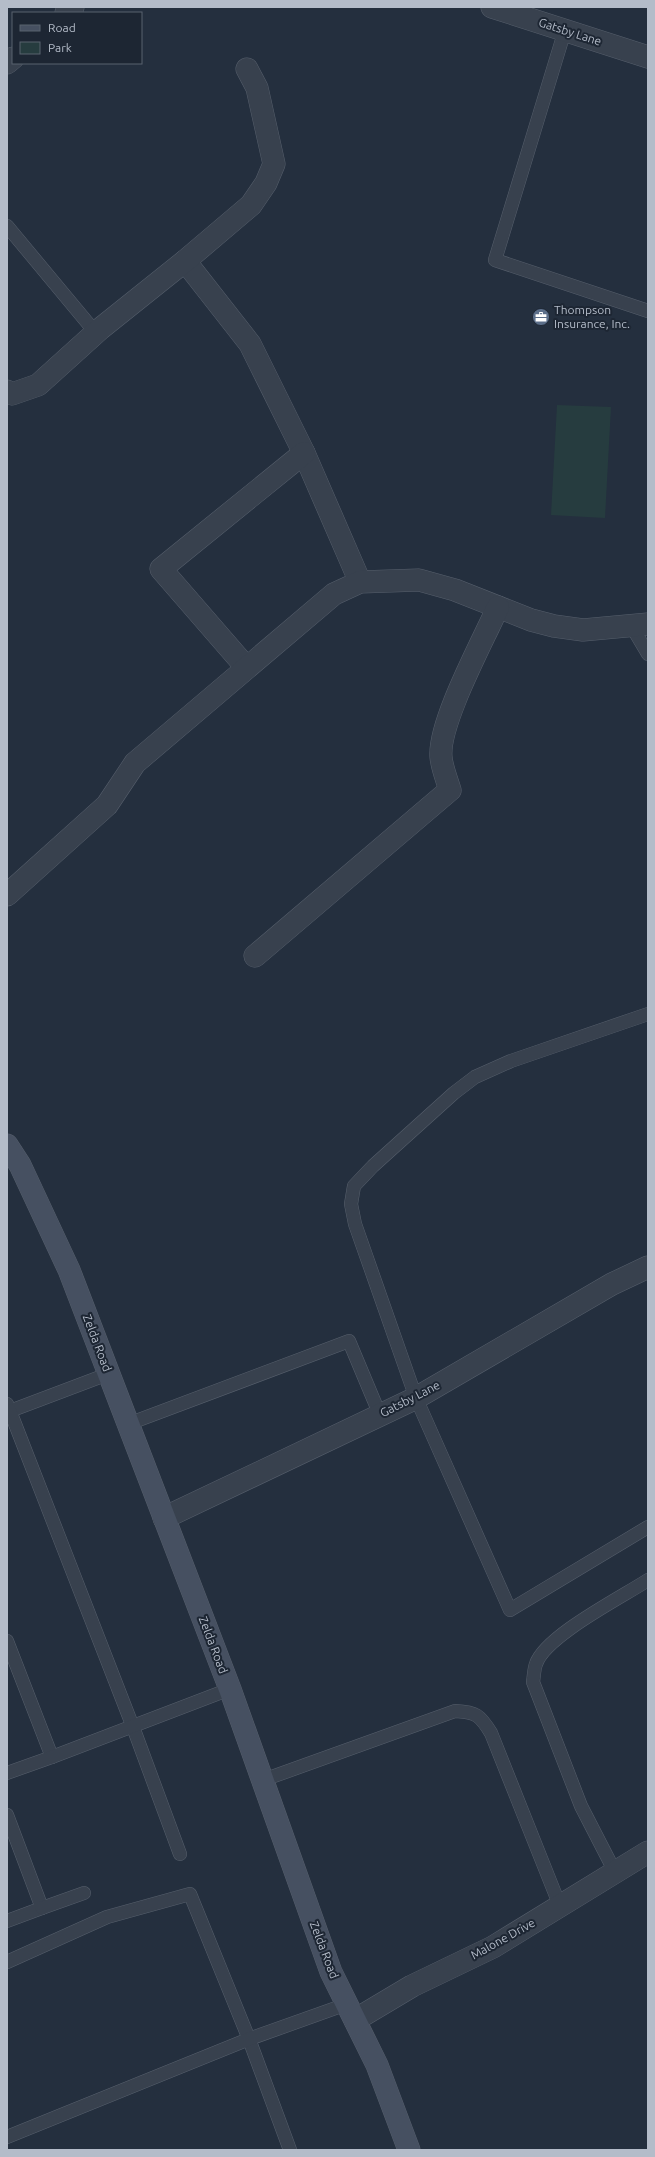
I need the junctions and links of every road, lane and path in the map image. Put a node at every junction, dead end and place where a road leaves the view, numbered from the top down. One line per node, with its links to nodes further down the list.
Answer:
1 (492, 7): 2 (street, Gatsby Lane)
2 (565, 30): 3 (street, Gatsby Lane); 7 (lane)
3 (648, 57)
4 (247, 69): 6 (street)
5 (7, 226): 8 (lane)
6 (185, 261): 8 (street); 10 (street)
7 (648, 311)
8 (96, 333): 9 (street)
9 (7, 391)
10 (304, 453): 11 (street); 15 (street)
11 (360, 582): 12 (street); 15 (street)
12 (498, 607): 13 (street); 17 (street)
13 (640, 626): 14 (lane)
14 (648, 654)
15 (246, 667): 16 (street)
16 (7, 895)
17 (255, 956)
18 (648, 1014): 22 (lane)
19 (7, 1145): 21 (main road, Zelda Road)
20 (648, 1267): 22 (street, Gatsby Lane)
21 (108, 1374): 23 (lane); 25 (main road, Zelda Road)
22 (416, 1398): 24 (street, Gatsby Lane); 27 (lane)
23 (8, 1409): 31 (lane)
24 (380, 1415): 25 (lane); 26 (street, Gatsby Lane)
25 (128, 1424): 26 (main road, Zelda Road)
26 (164, 1518): 30 (main road, Zelda Road)
27 (648, 1527)
28 (648, 1580): 38 (lane)
29 (7, 1641): 32 (lane)
30 (230, 1689): 31 (lane); 34 (main road, Zelda Road)
31 (133, 1727): 32 (lane); 37 (lane)
32 (52, 1758): 33 (lane)
33 (7, 1773)
34 (263, 1780): 40 (lane); 44 (main road, Zelda Road)
35 (7, 1815): 41 (lane)
36 (648, 1852): 38 (street, Malone Drive)
37 (180, 1854)
38 (616, 1872): 40 (street, Malone Drive)
39 (84, 1893): 41 (lane)
40 (560, 1906): 44 (street, Malone Drive)
41 (42, 1908): 42 (lane)
42 (7, 1921)
43 (7, 1962): 45 (lane)
44 (351, 2012): 45 (lane); 48 (main road, Zelda Road)
45 (249, 2039): 46 (lane); 47 (lane)
46 (7, 2138)
47 (290, 2150)
48 (409, 2150)

